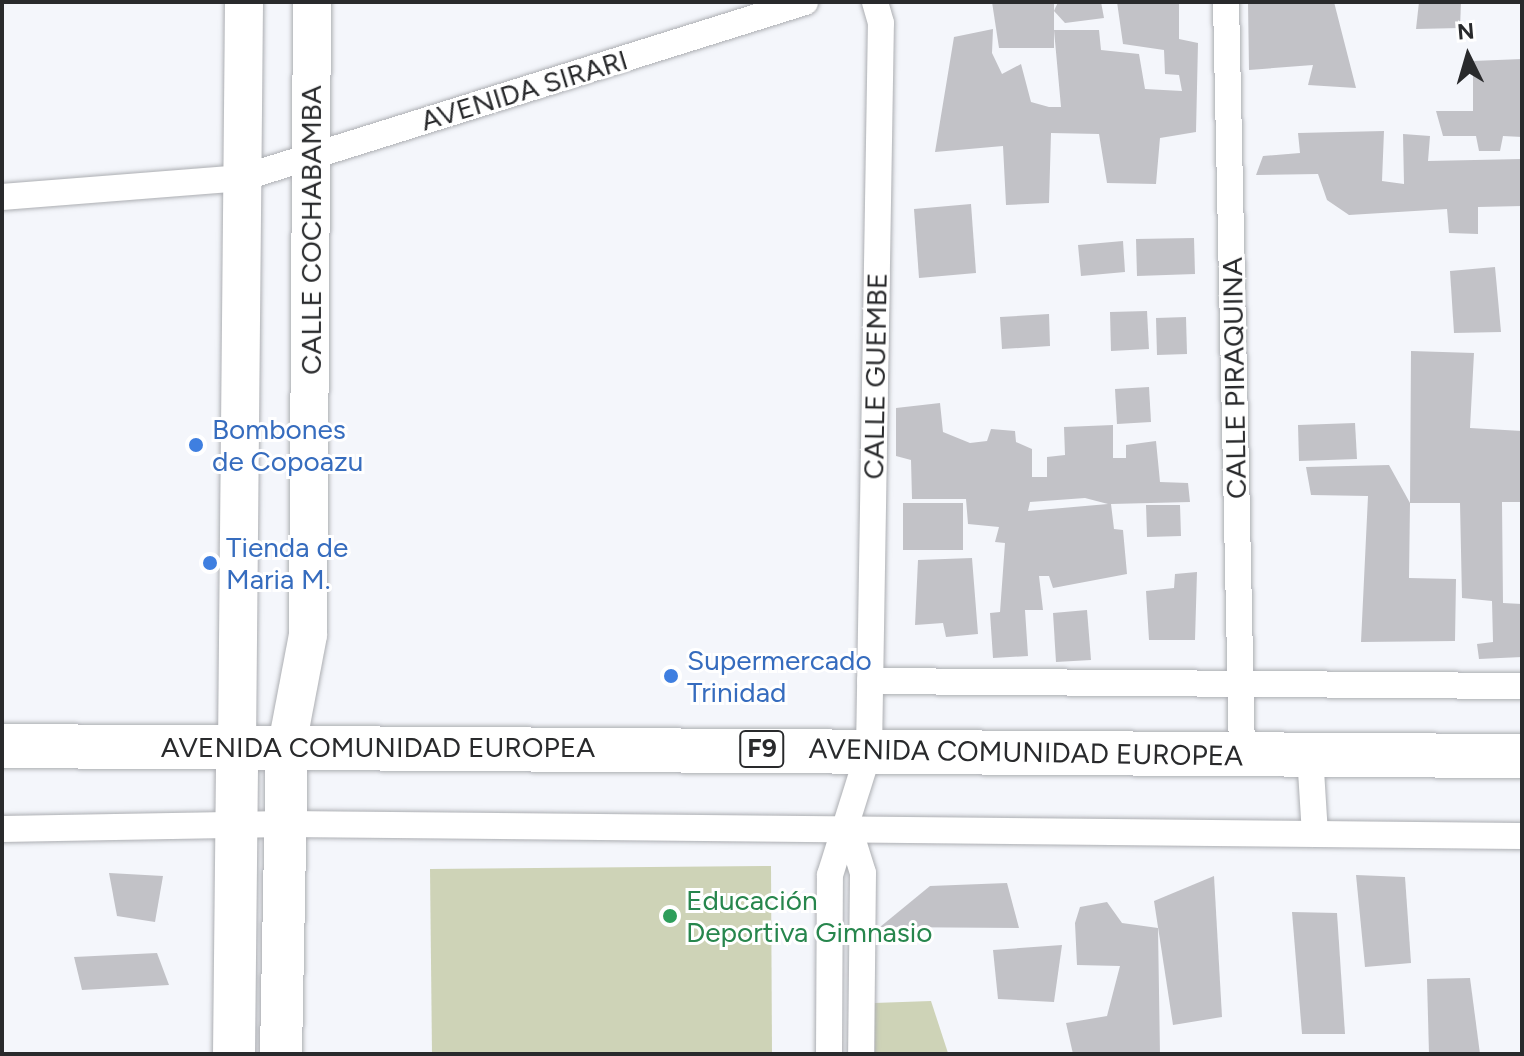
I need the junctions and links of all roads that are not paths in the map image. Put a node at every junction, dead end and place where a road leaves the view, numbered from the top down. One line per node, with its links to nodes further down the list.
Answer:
1 (244, 2): 7 (street)
2 (312, 2): 6 (street, CALLE COCHABAMBA)
3 (805, 2): 6 (street, AVENIDA SIRARI)
4 (875, 2): 9 (street, CALLE GUEMBE)
5 (1226, 2): 10 (street, CALLE PIRAQUINA)
6 (311, 156): 7 (street, AVENIDA SIRARI); 12 (street, CALLE COCHABAMBA)
7 (242, 178): 8 (street, AVENIDA SIRARI); 14 (street)
8 (2, 197)
9 (870, 681): 10 (street); 15 (street, CALLE GUEMBE)
10 (1240, 684): 11 (street); 16 (street, CALLE PIRAQUINA)
11 (1522, 686)
12 (287, 745): 14 (highway, AVENIDA COMUNIDAD EUROPEA / F9); 15 (highway, AVENIDA COMUNIDAD EUROPEA / F9); 19 (main road)
13 (2, 746): 14 (highway, AVENIDA COMUNIDAD EUROPEA / F9)
14 (237, 746): 24 (main road)
15 (869, 751): 16 (highway, AVENIDA COMUNIDAD EUROPEA / F9); 20 (street, CALLE GUEMBE)
16 (1242, 754): 17 (highway, AVENIDA COMUNIDAD EUROPEA / F9)
17 (1310, 755): 18 (highway, AVENIDA COMUNIDAD EUROPEA / F9); 22 (street)
18 (1522, 756)
19 (285, 824): 20 (street); 24 (street); 26 (main road)
20 (849, 828): 22 (street); 27 (street, CALLE GUEMBE); 28 (street)
21 (2, 829): 24 (street)
22 (1315, 834): 23 (street)
23 (1522, 836)
24 (236, 843): 25 (main road)
25 (234, 1054)
26 (281, 1054)
27 (829, 1054)
28 (861, 1054)

